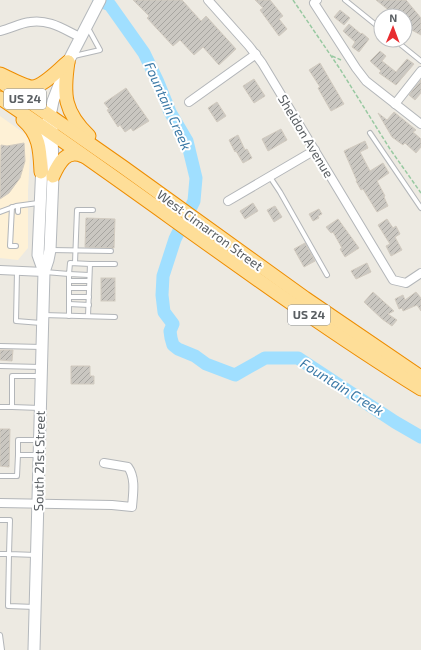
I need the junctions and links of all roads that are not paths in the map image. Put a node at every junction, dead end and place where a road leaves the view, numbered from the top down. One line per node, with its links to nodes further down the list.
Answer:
1 (100, 0): 6 (main road, South 21st Street)
2 (208, 0): 10 (street, Sheldon Avenue)
3 (345, 0): 5 (lane)
4 (316, 2): 18 (street)
5 (373, 23)
6 (86, 25): 8 (main road, South 21st Street); 11 (lane)
7 (0, 31): 8 (street)
8 (80, 37): 11 (main road, South 21st Street)
9 (405, 48): 12 (lane)
10 (256, 54): 17 (street); 23 (street, Sheldon Avenue)
11 (69, 60): 14 (highway); 19 (main road, South 21st Street); 25 (highway)
12 (421, 61)
13 (421, 71): 18 (street)
14 (0, 74)
15 (0, 81): 19 (highway, West Cimarron Street / US 24)
16 (0, 100): 21 (highway, West Cimarron Street / US 24); 26 (highway)
17 (189, 102)
18 (395, 104): 20 (street)
19 (50, 116): 21 (main road, South 21st Street); 25 (highway, West Cimarron Street / US 24)
20 (421, 124)
21 (49, 131): 24 (highway, West Cimarron Street / US 24); 26 (main road, South 21st Street)
22 (370, 133): 32 (lane)
23 (314, 150): 27 (street); 47 (street, Sheldon Avenue)
24 (92, 161): 26 (highway); 67 (highway, West Cimarron Street / US 24)
25 (115, 161): 66 (highway, West Cimarron Street / US 24)
26 (47, 174): 29 (main road, South 21st Street); 37 (main road, South 21st Street)
27 (270, 177): 28 (street); 49 (lane)
28 (228, 201)
29 (40, 203): 30 (lane); 45 (main road, South 21st Street)
30 (18, 206): 31 (lane); 35 (lane)
31 (12, 207): 34 (lane); 36 (lane)
32 (421, 208)
33 (92, 210): 38 (lane)
34 (0, 212)
35 (18, 212)
36 (16, 246)
37 (50, 250): 38 (lane); 45 (main road, South 21st Street)
38 (76, 250): 39 (lane); 40 (lane)
39 (111, 251)
40 (75, 263): 41 (lane); 46 (lane)
41 (90, 264): 42 (lane); 48 (lane)
42 (115, 264)
43 (0, 270): 44 (street)
44 (17, 271): 45 (street); 61 (lane)
45 (44, 272): 46 (lane); 61 (main road, South 21st Street)
46 (69, 274): 48 (lane); 50 (lane)
47 (421, 274)
48 (90, 275): 51 (lane)
49 (326, 275)
50 (69, 281): 51 (lane); 52 (lane)
51 (89, 281): 53 (lane)
52 (69, 288): 53 (lane); 54 (lane)
53 (89, 288): 55 (lane)
54 (69, 297): 55 (lane); 56 (lane)
55 (89, 297): 57 (lane)
56 (69, 304): 57 (lane); 58 (lane)
57 (88, 305): 59 (lane)
58 (69, 316): 59 (lane); 61 (lane)
59 (88, 316): 60 (lane)
60 (115, 317)
61 (42, 319): 63 (main road, South 21st Street)
62 (0, 346): 63 (lane)
63 (42, 347): 65 (main road, South 21st Street)
64 (0, 366): 65 (lane)
65 (41, 371): 69 (lane); 70 (main road, South 21st Street)
66 (421, 377)
67 (421, 389)
68 (0, 407): 69 (lane)
69 (12, 408): 70 (lane)
70 (40, 408): 71 (main road, South 21st Street)
71 (40, 440): 72 (lane); 73 (main road, South 21st Street)
72 (18, 455): 73 (lane); 75 (lane)
73 (39, 455): 77 (main road, South 21st Street)
74 (104, 463): 77 (street)
75 (0, 476)
76 (0, 503): 77 (street)
77 (38, 503): 81 (main road, South 21st Street)
78 (0, 520): 80 (lane)
79 (0, 554): 80 (lane)
80 (9, 554): 81 (lane); 82 (lane)
81 (37, 555): 82 (main road, South 21st Street)
82 (35, 606): 85 (main road, South 21st Street)
83 (0, 635): 84 (lane)
84 (2, 650)
85 (34, 650)

